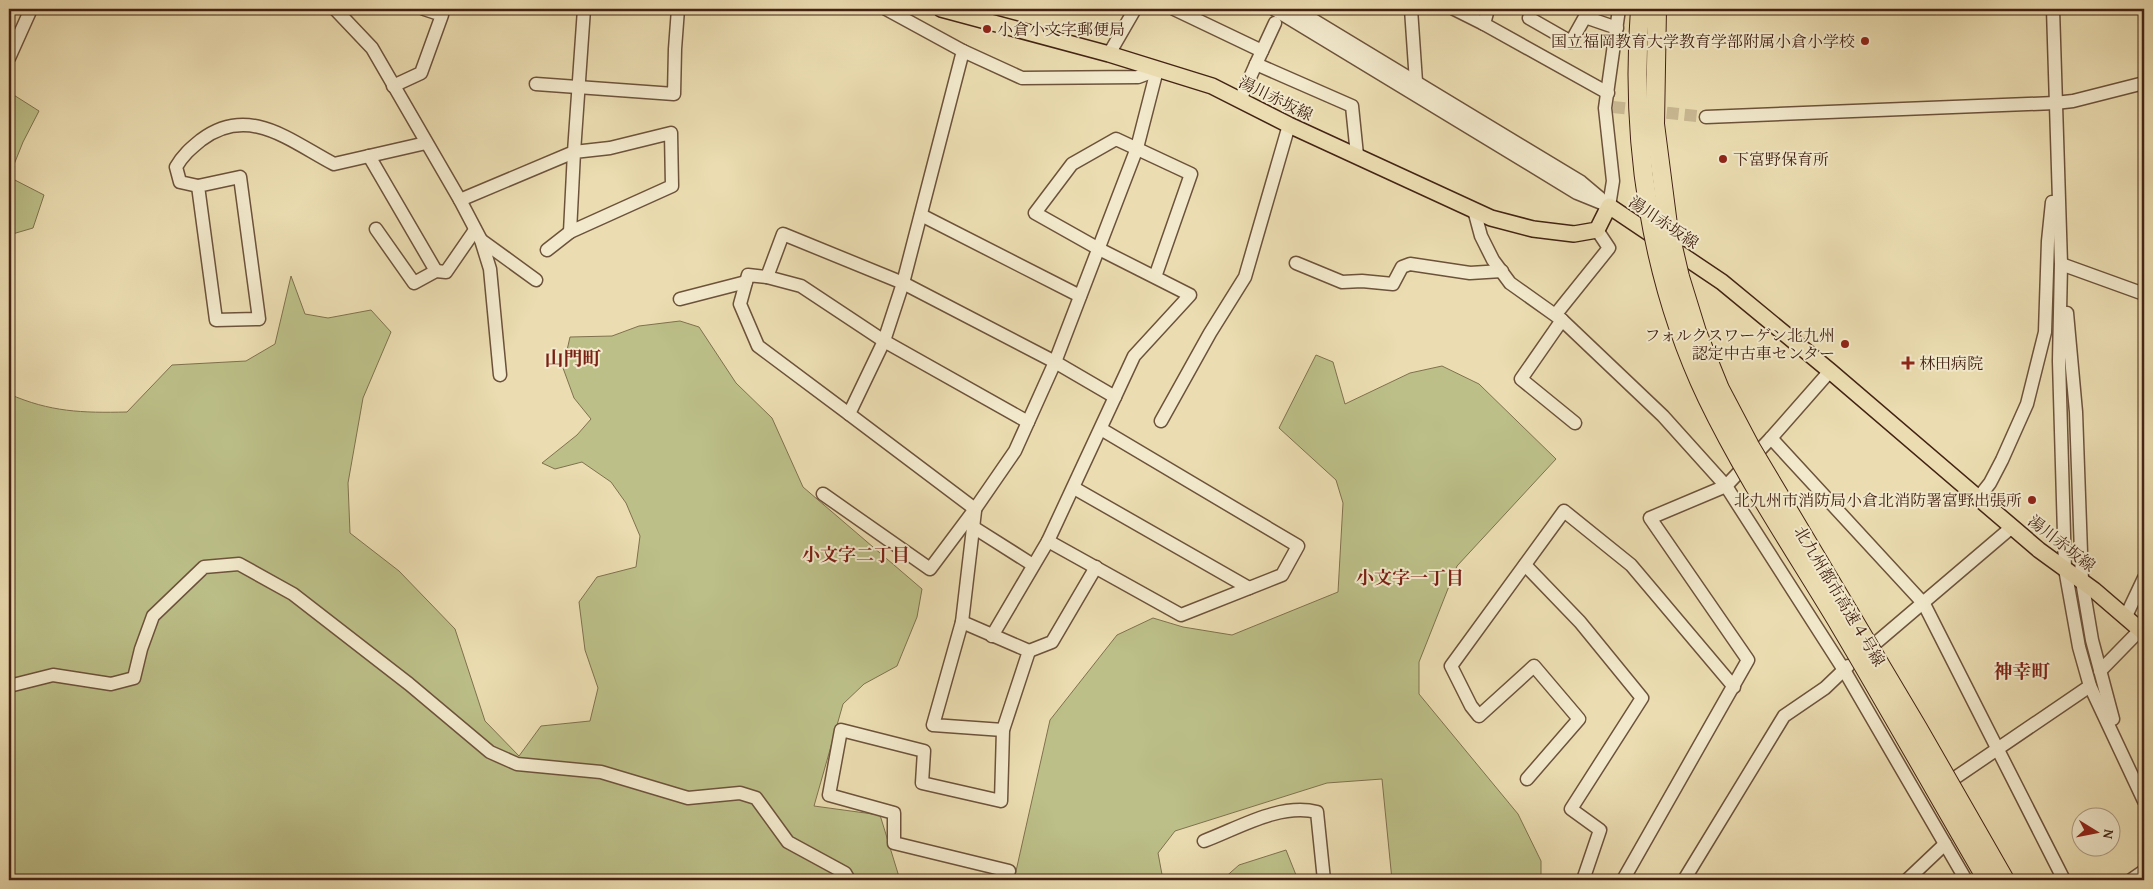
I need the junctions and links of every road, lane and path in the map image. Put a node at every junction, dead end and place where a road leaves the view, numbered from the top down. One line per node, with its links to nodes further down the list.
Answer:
1 (31, 9): 28 (street)
2 (335, 9): 34 (street)
3 (424, 9): 19 (street)
4 (584, 9): 35 (street)
5 (678, 9): 35 (street)
6 (886, 9): 25 (street)
7 (941, 9): 20 (main road, 湯川赤坂線)
8 (1135, 9): 27 (street)
9 (1174, 9): 26 (street)
10 (1274, 9): 49 (street)
11 (1295, 9): 31 (street)
12 (1454, 9): 23 (street)
13 (1488, 9): 23 (street)
14 (1619, 9): 24 (street)
15 (1640, 9): 127 (highway, 北九州都市高速４号線, bridge)
16 (1657, 9): 128 (highway, 北九州都市高速４号線, bridge)
17 (2053, 9): 38 (street)
18 (1408, 11): 31 (street)
19 (443, 12): 34 (street)
20 (987, 15): 27 (main road, 湯川赤坂線)
21 (1529, 18): 24 (street)
22 (1275, 23): 26 (street)
23 (1484, 24): 36 (street)
24 (1617, 28): 36 (street)
25 (963, 51): 30 (street); 51 (street)
26 (1262, 51): 29 (street)
27 (1109, 54): 30 (main road, 湯川赤坂線)
28 (9, 58)
29 (1256, 64): 37 (street); 45 (street)
30 (1157, 70): 37 (main road, 湯川赤坂線); 42 (street)
31 (1416, 82): 49 (street)
32 (2144, 83): 38 (street)
33 (536, 84): 35 (street)
34 (393, 86): 41 (street)
35 (578, 87): 43 (street)
36 (1608, 93): 49 (street)
37 (1240, 100): 40 (main road, 湯川赤坂線)
38 (2055, 103): 39 (street); 44 (street)
39 (1706, 117)
40 (1289, 124): 45 (main road, 湯川赤坂線); 79 (street)
41 (426, 144): 46 (street); 48 (street)
42 (1137, 148): 57 (street); 57 (street); 63 (street)
43 (574, 152): 48 (street); 54 (street); 54 (street)
44 (2057, 153): 59 (street); 72 (street)
45 (1357, 155): 50 (main road, 湯川赤坂線)
46 (369, 156): 47 (street); 60 (street)
47 (198, 186): 47 (street)
48 (460, 200): 55 (street)
49 (1609, 206): 53 (main road, 湯川赤坂線); 75 (main road, 湯川赤坂線)
50 (1474, 210): 53 (main road, 湯川赤坂線); 61 (street)
51 (921, 215): 66 (street); 68 (street)
52 (376, 229): 60 (street)
53 (1597, 230): 70 (street)
54 (570, 232): 56 (street)
55 (478, 235): 60 (street); 64 (street); 76 (street)
56 (547, 250)
57 (1099, 250): 63 (street); 68 (street)
58 (1296, 263): 61 (street)
59 (2061, 264): 67 (street); 73 (street); 97 (street)
60 (436, 271)
61 (1502, 271): 70 (street)
62 (767, 277): 65 (street); 66 (street); 71 (street)
63 (1155, 277): 77 (street)
64 (536, 280)
65 (746, 282): 69 (street); 78 (street)
66 (903, 284): 71 (street); 74 (street)
67 (2144, 294)
68 (1080, 296): 74 (street)
69 (680, 299)
70 (1559, 317): 81 (street); 84 (street)
71 (884, 341): 78 (street); 80 (street)
72 (2039, 355): 73 (street); 87 (street)
73 (2059, 361): 95 (street)
74 (1055, 362): 77 (street); 80 (street)
75 (1830, 371): 83 (street); 87 (main road, 湯川赤坂線)
76 (500, 375)
77 (1115, 397): 82 (street)
78 (849, 414): 88 (street)
79 (1161, 421)
80 (1028, 422): 88 (street)
81 (1575, 423)
82 (1101, 429): 85 (street); 98 (street)
83 (1771, 438): 84 (street); 99 (street)
84 (1726, 486): 105 (street); 109 (street)
85 (1074, 488): 91 (street); 98 (street)
86 (823, 494): 88 (street)
87 (1979, 497): 90 (main road, 湯川赤坂線)
88 (975, 509): 89 (street)
89 (973, 526): 92 (street); 101 (street)
90 (2012, 527): 95 (main road, 湯川赤坂線); 99 (street)
91 (1048, 541): 92 (street); 94 (street)
92 (1034, 565): 103 (street)
93 (1525, 565): 109 (street); 113 (street); 122 (street)
94 (1096, 567): 98 (street); 104 (street)
95 (2065, 569): 97 (main road, 湯川赤坂線); 108 (street)
96 (2144, 578): 100 (street)
97 (2082, 581): 100 (main road, 湯川赤坂線); 106 (street)
98 (1249, 588)
99 (1924, 604): 105 (street); 112 (street)
100 (2126, 616): 102 (main road, 湯川赤坂線)
101 (962, 622): 103 (street); 110 (street)
102 (2142, 631): 106 (street)
103 (992, 636): 104 (street)
104 (1029, 651): 110 (street)
105 (1844, 670): 115 (street); 124 (street)
106 (2100, 671): 111 (street)
107 (9, 686): 120 (street)
108 (2090, 686): 111 (street); 112 (street)
109 (1734, 687): 123 (street)
110 (1004, 730): 118 (street)
111 (2121, 748): 114 (street)
112 (1998, 749): 115 (street); 129 (street)
113 (1527, 779)
114 (2144, 801)
115 (1920, 802): 117 (street)
116 (1204, 841): 121 (street)
117 (1945, 844): 125 (street); 126 (street)
118 (1009, 871)
119 (2144, 872): 130 (street)
120 (849, 880)
121 (1324, 880)
122 (1583, 880)
123 (1623, 880)
124 (1684, 880)
125 (1907, 880)
126 (1966, 880)
127 (1987, 880)
128 (2005, 880)
129 (2064, 880)
130 (2131, 880)

